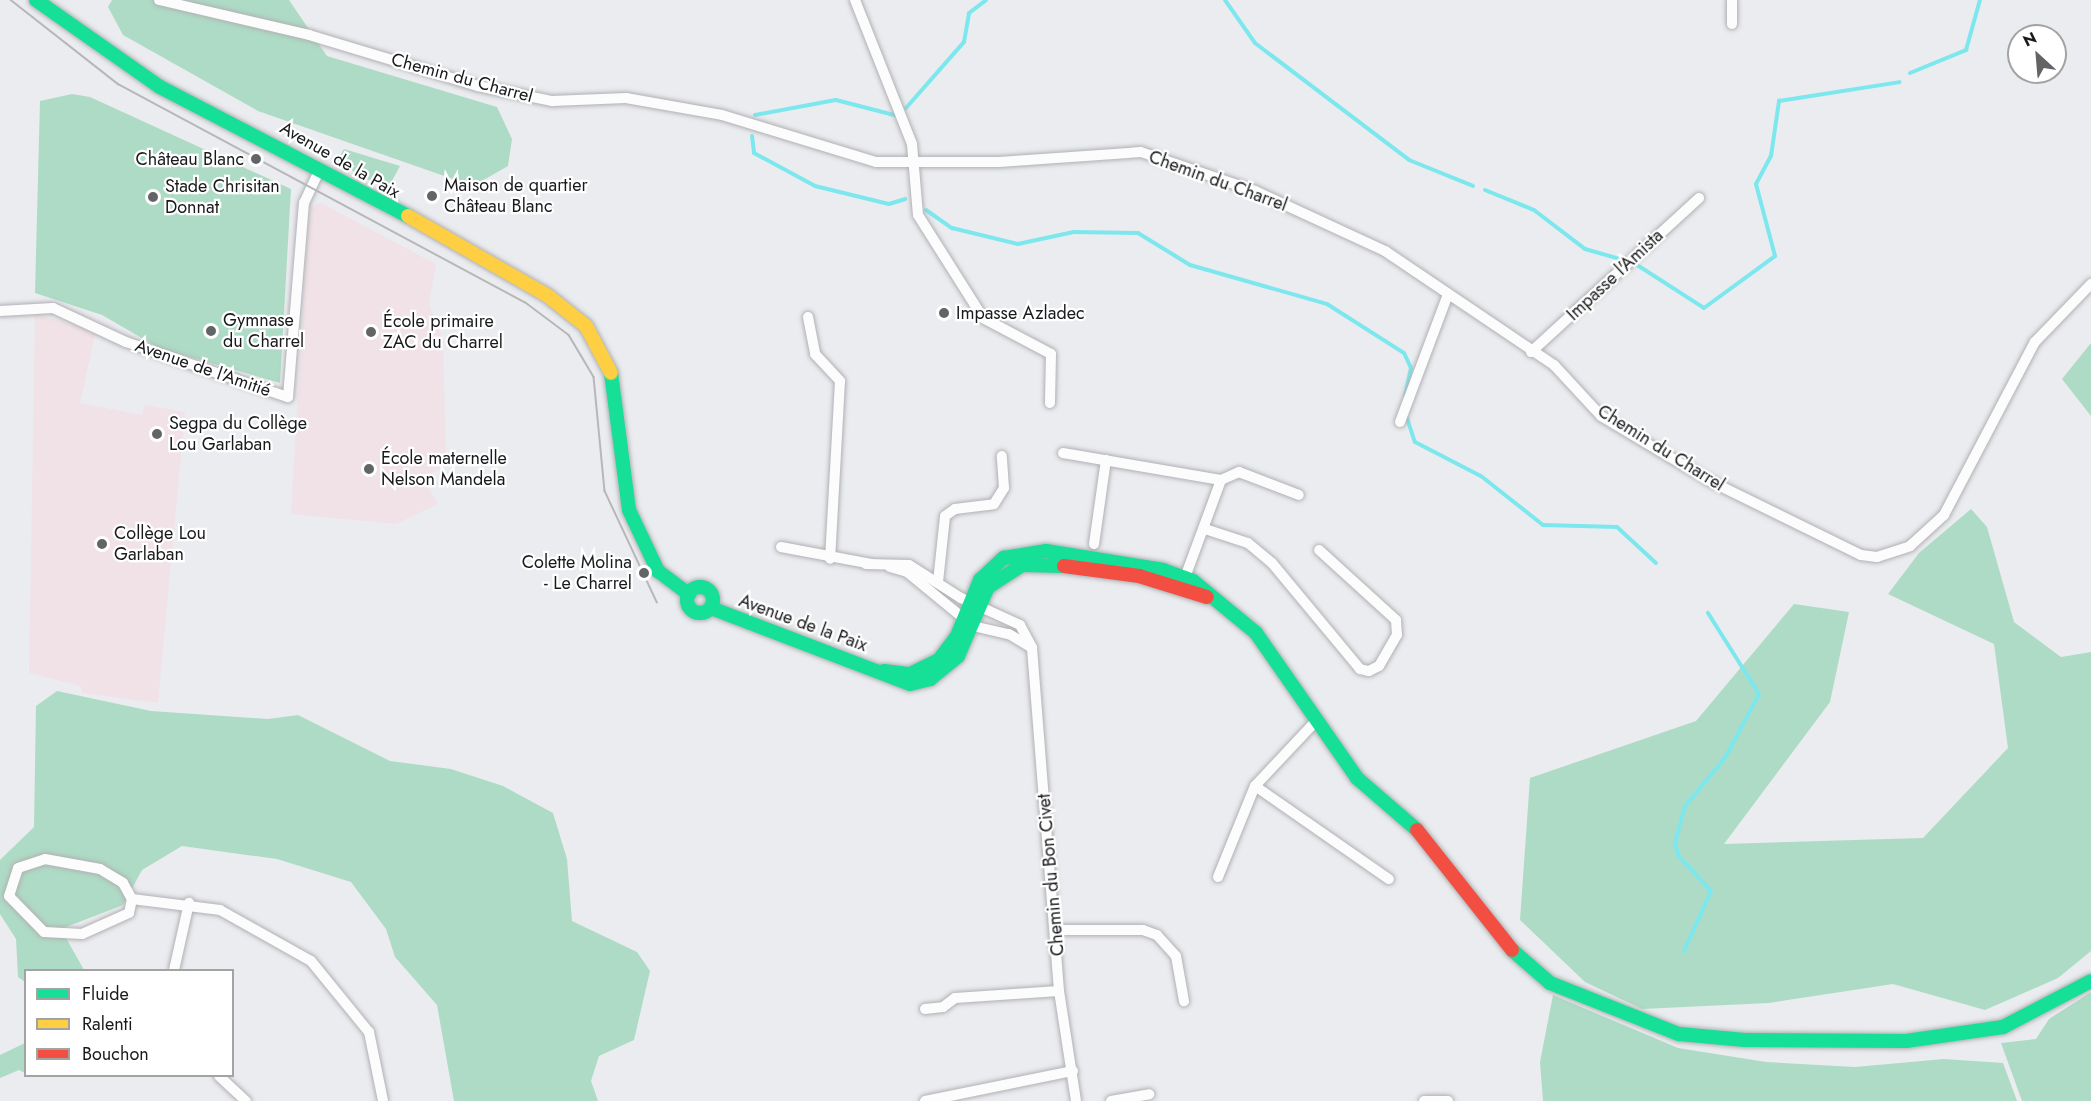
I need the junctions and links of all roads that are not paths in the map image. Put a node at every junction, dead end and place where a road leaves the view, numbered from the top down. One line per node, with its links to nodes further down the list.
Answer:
1 (36, 0): 7 (street, Avenue de la Paix)
2 (159, 0): 6 (street, Chemin du Charrel)
3 (855, 0): 6 (street)
4 (1732, 0): 5 (street)
5 (1732, 24)
6 (910, 165): 10 (street, Chemin du Charrel); 14 (street)
7 (320, 168): 11 (street, Avenue de l'Amitié); 29 (street, Avenue de la Paix)
8 (1699, 198): 13 (street, Impasse l'Amista)
9 (2091, 284): 13 (street, Chemin du Charrel)
10 (1448, 294): 13 (street, Chemin du Charrel); 15 (street)
11 (0, 311)
12 (808, 317): 25 (street)
13 (1531, 352)
14 (1050, 403)
15 (1400, 422)
16 (1063, 453): 18 (street)
17 (1002, 456): 27 (street)
18 (1106, 460): 19 (street); 22 (street)
19 (1221, 480): 20 (street); 21 (street)
20 (1299, 495)
21 (1205, 529): 24 (street); 28 (street)
22 (1094, 544)
23 (781, 546): 25 (street)
24 (1319, 550)
25 (830, 559): 26 (street)
26 (866, 564): 27 (street); 29 (street)
27 (938, 582): 29 (street)
28 (1183, 584): 29 (street); 29 (street); 31 (street)
29 (973, 612): 30 (street); 30 (street, Chemin du Bon Civet)
30 (1032, 648): 37 (street, Chemin du Bon Civet)
31 (1316, 721): 32 (street); 39 (street)
32 (1255, 786): 33 (street); 34 (street)
33 (1218, 877)
34 (1389, 879)
35 (132, 899): 35 (street); 36 (street)
36 (189, 903): 38 (street); 47 (street)
37 (1056, 930): 40 (street, Chemin du Bon Civet); 41 (street)
38 (174, 969)
39 (2091, 981)
40 (1059, 992): 42 (street); 43 (street, Chemin du Bon Civet)
41 (1184, 1001)
42 (925, 1009)
43 (1073, 1071): 48 (street); 49 (street, Chemin du Bon Civet)
44 (220, 1077): 46 (street)
45 (1149, 1094): 50 (street)
46 (246, 1101)
47 (383, 1101)
48 (925, 1101)
49 (1076, 1101)
50 (1111, 1101)
51 (1424, 1101): 52 (street)
52 (1448, 1101)

